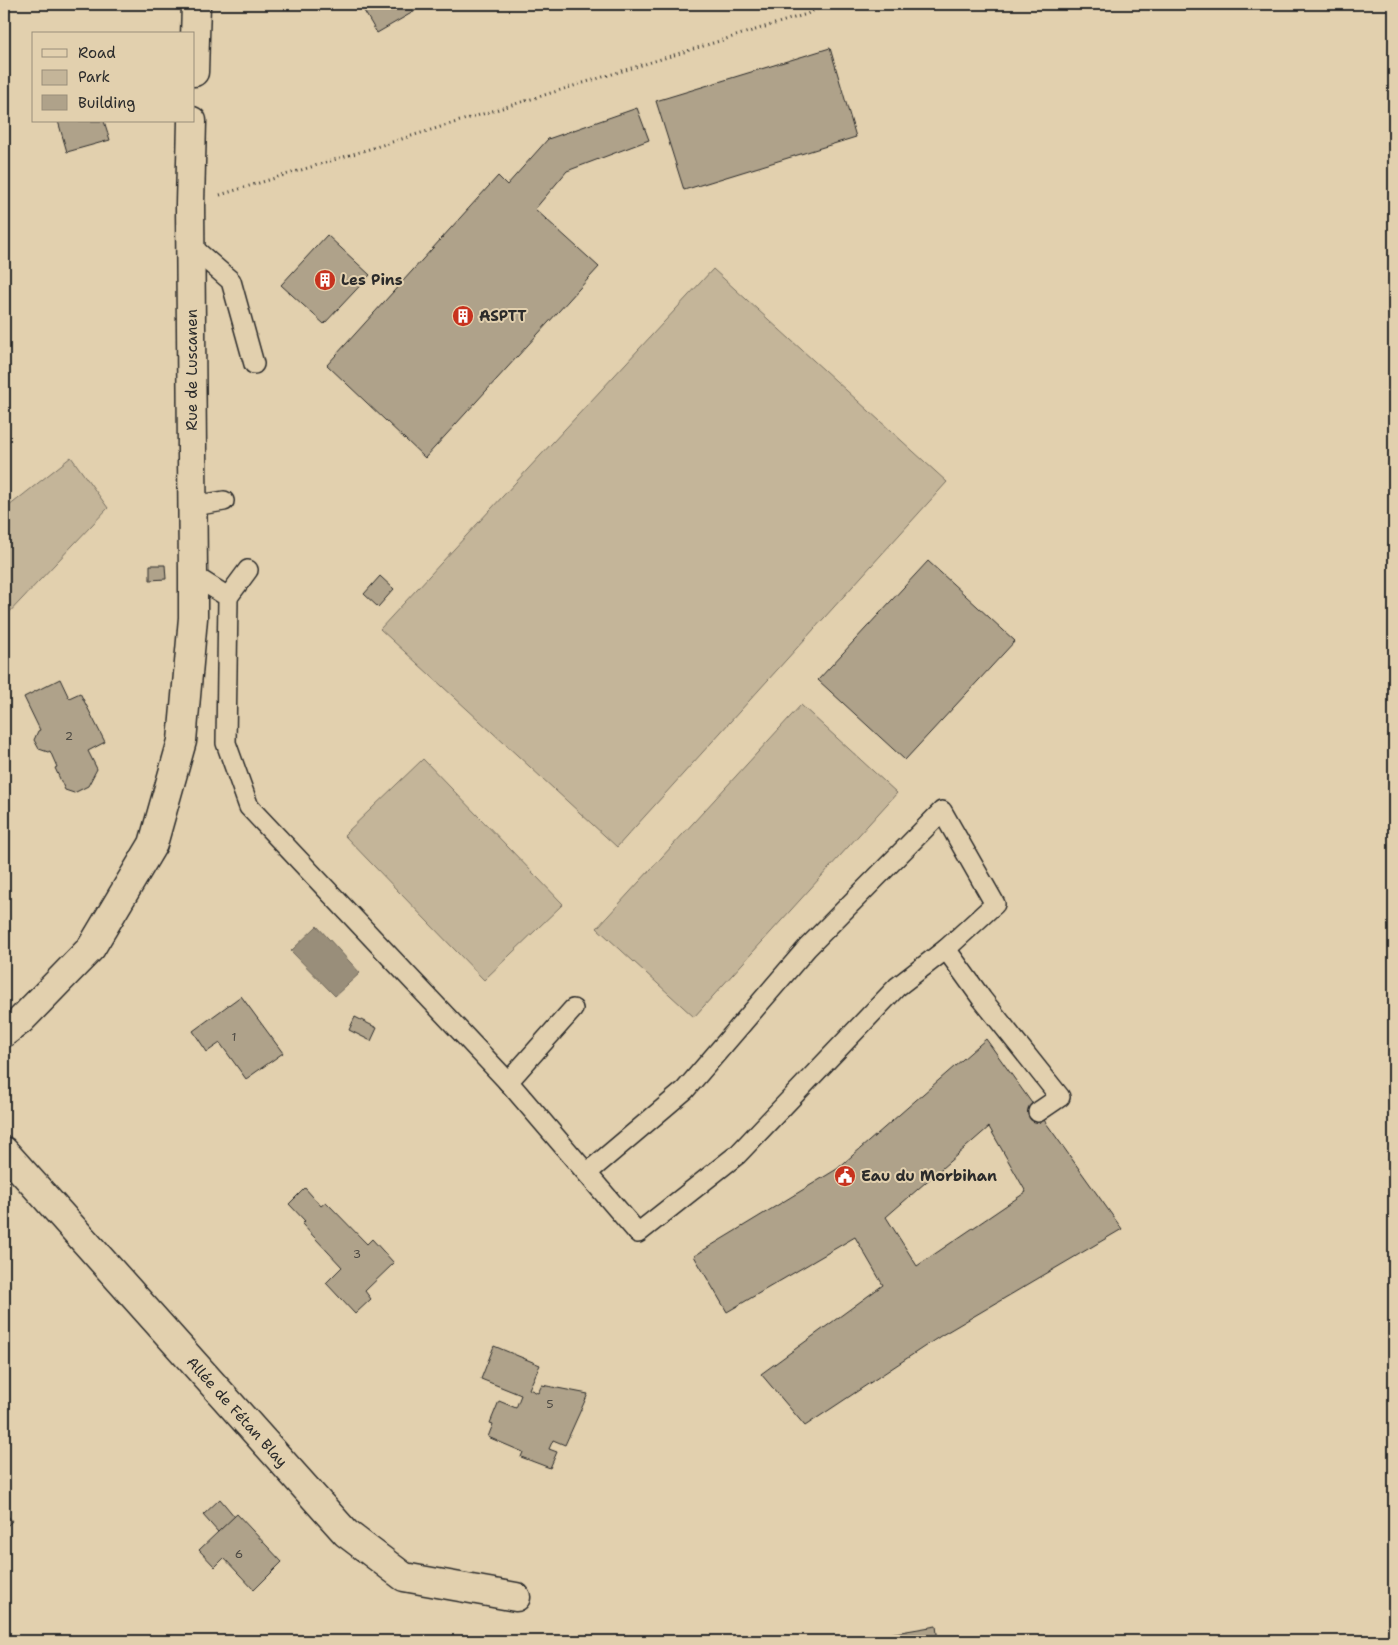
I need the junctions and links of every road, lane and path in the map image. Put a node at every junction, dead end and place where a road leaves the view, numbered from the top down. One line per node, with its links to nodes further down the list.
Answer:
1 (196, 4): 3 (street)
2 (827, 4): 5 (path)
3 (195, 38)
4 (192, 122): 5 (street, Rue de Luscanen)
5 (190, 204): 6 (street, Rue de Luscanen)
6 (191, 246): 7 (lane); 9 (street, Rue de Luscanen)
7 (254, 364)
8 (224, 501): 9 (lane)
9 (193, 506): 11 (street, Rue de Luscanen)
10 (248, 570): 12 (lane)
11 (194, 575): 12 (lane); 15 (street, Rue de Luscanen)
12 (228, 598): 16 (lane)
13 (946, 949): 17 (lane); 19 (lane); 19 (lane)
14 (573, 1009): 16 (lane)
15 (4, 1033)
16 (508, 1082): 19 (lane)
17 (1038, 1112)
18 (4, 1151): 20 (street, Allée de Fétan Blay)
19 (587, 1173)
20 (516, 1597)

